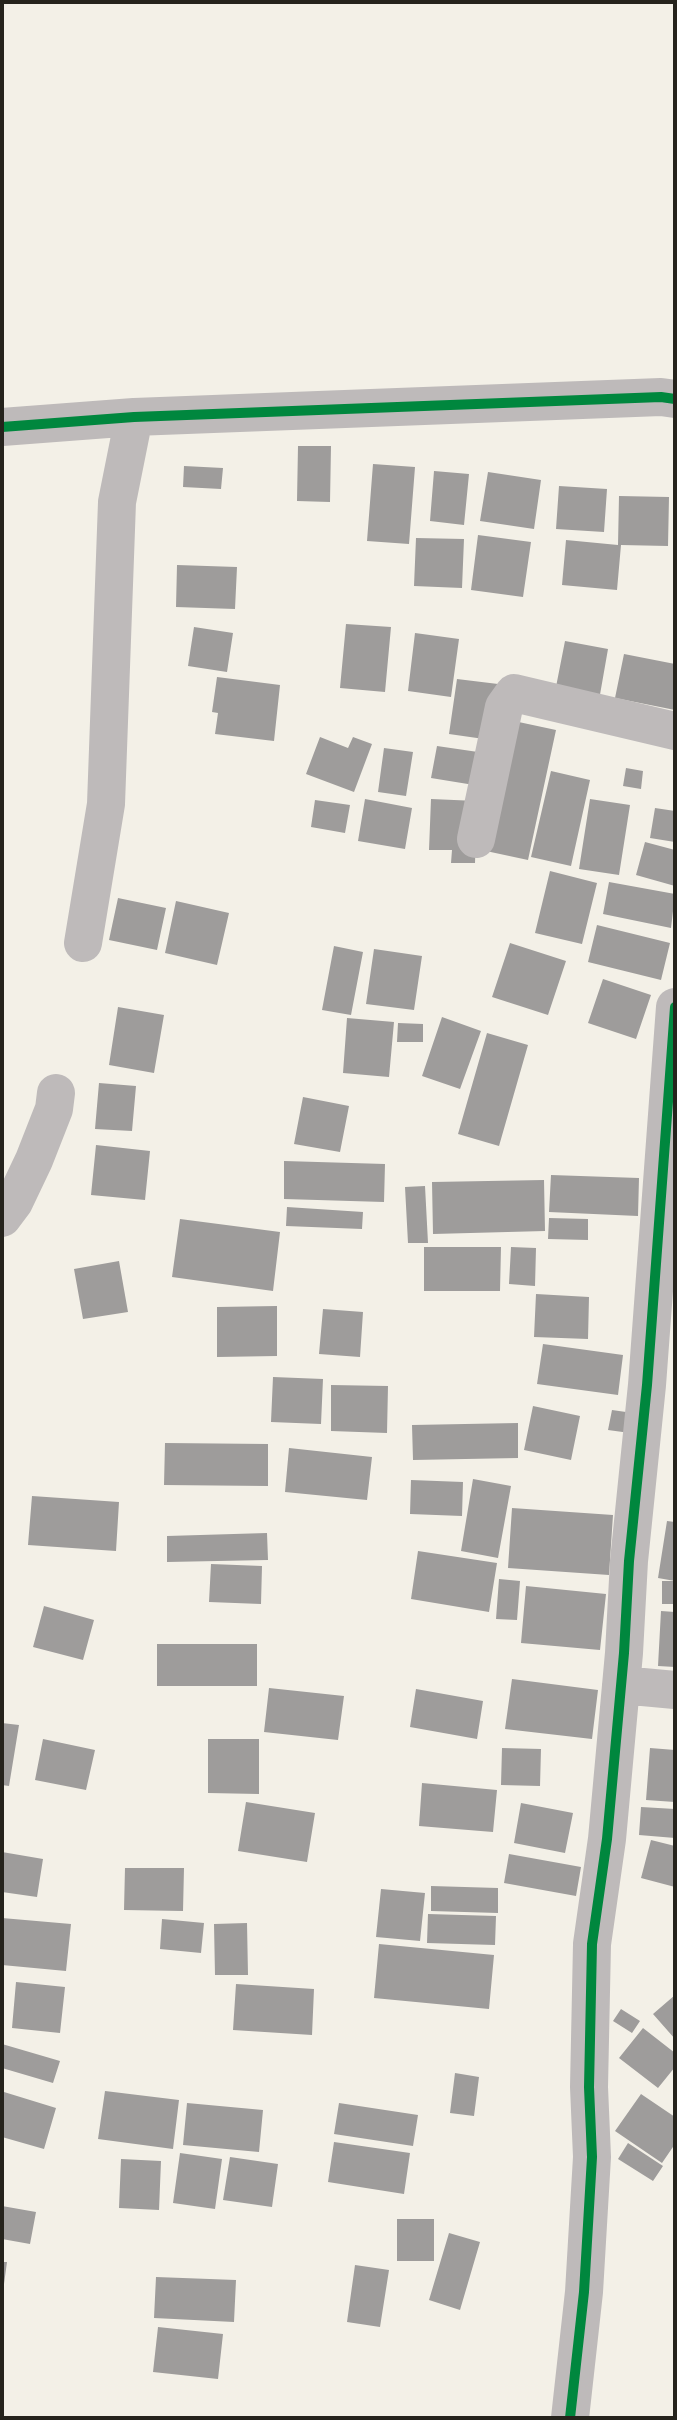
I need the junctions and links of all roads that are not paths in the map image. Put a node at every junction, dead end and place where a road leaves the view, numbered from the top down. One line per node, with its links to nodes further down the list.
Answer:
1 (675, 399): 2 (street)
2 (134, 417): 3 (street); 6 (street)
3 (2, 427)
4 (675, 731): 5 (street)
5 (476, 839)
6 (83, 943)
7 (675, 1007): 10 (street)
8 (56, 1093): 9 (street)
9 (2, 1218)
10 (661, 1393): 11 (street)
11 (621, 1685): 12 (street); 13 (street)
12 (675, 1690)
13 (570, 2418)

